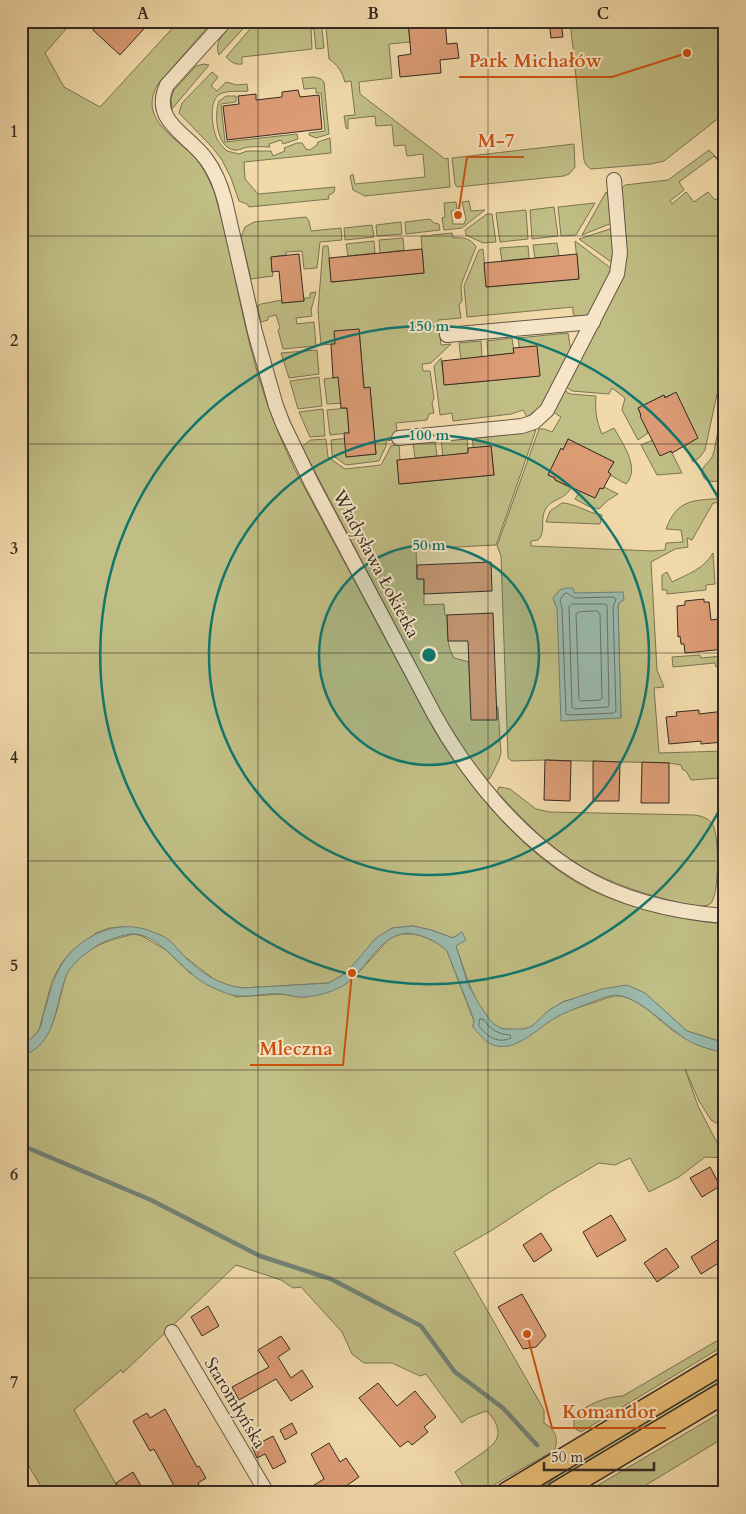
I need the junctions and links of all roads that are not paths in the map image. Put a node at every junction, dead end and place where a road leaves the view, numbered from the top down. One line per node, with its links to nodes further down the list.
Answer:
1 (225, 21): 6 (street, Władysława Łokietka)
2 (614, 180): 3 (street)
3 (593, 322): 4 (street); 5 (street)
4 (447, 335)
5 (400, 438)
6 (725, 916)
7 (172, 1332): 10 (street, Staromłyńska)
8 (725, 1362): 11 (main road)
9 (725, 1392): 12 (main road)
10 (267, 1493)
11 (507, 1493)
12 (556, 1493)

